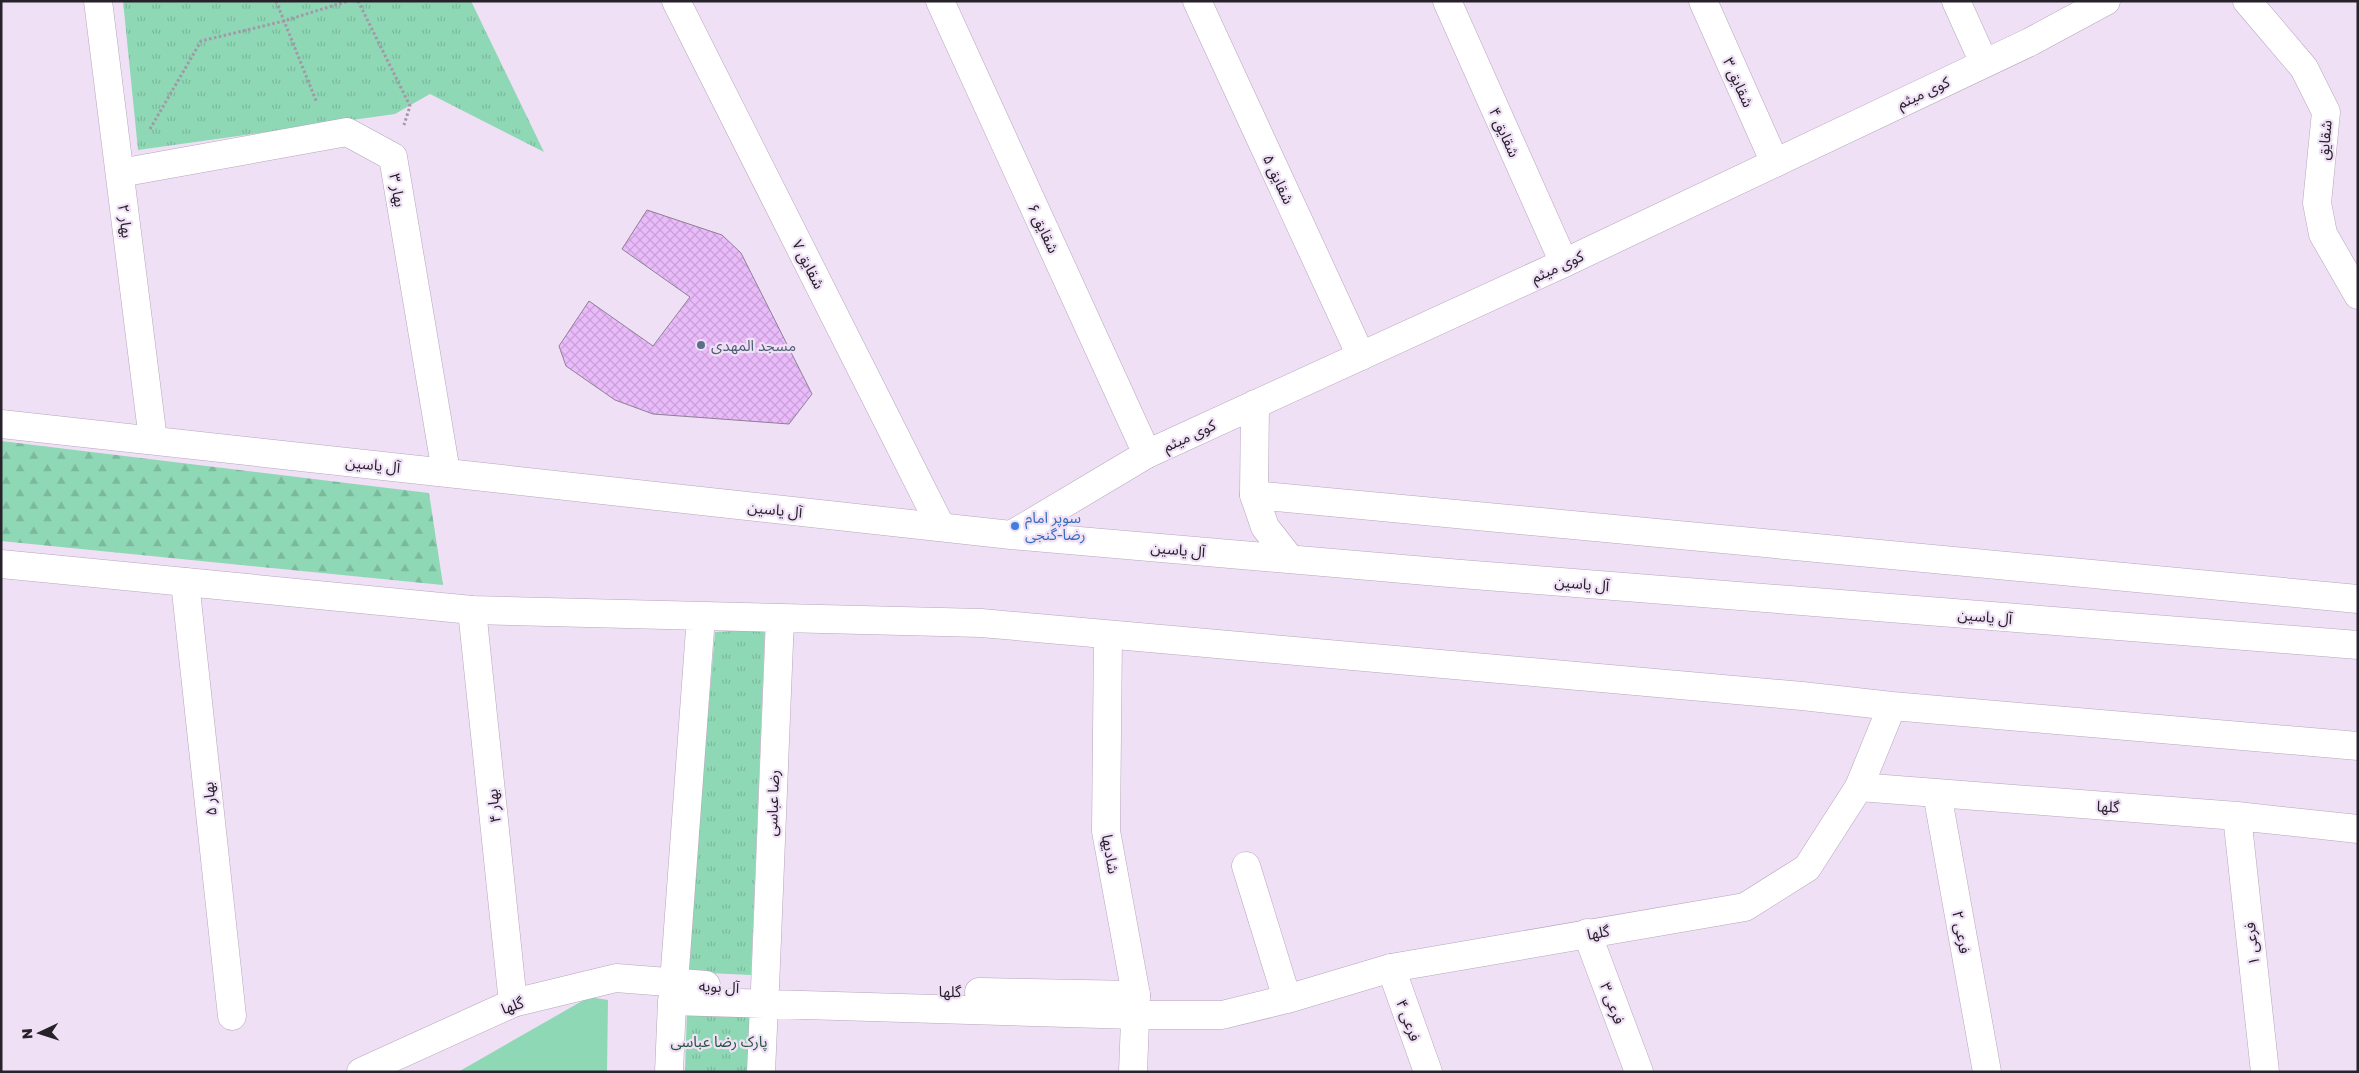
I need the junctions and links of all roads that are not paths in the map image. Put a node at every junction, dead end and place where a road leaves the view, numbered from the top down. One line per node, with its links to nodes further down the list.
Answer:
1 (98, 1): 12 (street, بهار ۲)
2 (676, 1): 22 (street, شقایق ۷)
3 (940, 1): 19 (street, شقایق ۶)
4 (1197, 1): 15 (street, شقایق ۵)
5 (1447, 1): 13 (street, شقایق ۴)
6 (1703, 1): 11 (street, شقایق ۳)
7 (1956, 1): 10 (street)
8 (2106, 1): 10 (street, کوی میثم)
9 (2247, 1): 14 (street, شقایق)
10 (1984, 63): 11 (street, کوی میثم)
11 (1775, 163): 13 (street, کوی میثم)
12 (120, 173): 18 (street, بهار ۲); 20 (street, بهار ۳)
13 (1564, 263): 15 (street, کوی میثم)
14 (2358, 295)
15 (1361, 356): 16 (street, کوی میثم)
16 (1255, 404): 19 (street, کوی میثم); 21 (street)
17 (1, 424): 18 (street, آل یاسین)
18 (153, 440): 20 (street, آل یاسین)
19 (1147, 454): 23 (street, کوی میثم)
20 (446, 472): 22 (street, آل یاسین)
21 (1254, 495): 24 (street); 27 (street)
22 (941, 527): 23 (street, آل یاسین)
23 (1012, 535): 24 (street, آل یاسین)
24 (1290, 559): 32 (street, آل یاسین)
25 (1, 564): 26 (street)
26 (185, 582): 28 (street); 47 (street, بهار ۵)
27 (2358, 599)
28 (472, 610): 29 (street); 45 (street, بهار ۴)
29 (700, 616): 30 (street); 42 (street)
30 (780, 618): 31 (street); 43 (street, رضا عباسی)
31 (1108, 635): 33 (street); 46 (street, شادیها)
32 (2358, 645)
33 (1892, 706): 34 (street); 35 (street, گلها)
34 (2358, 746)
35 (1858, 787): 36 (street, گلها); 40 (street, گلها)
36 (1937, 793): 37 (street, گلها); 54 (street, فرعی ۲)
37 (2237, 816): 38 (street, گلها); 55 (street, فرعی ۱)
38 (2358, 829)
39 (1246, 866): 44 (street)
40 (1587, 934): 41 (street, گلها); 53 (street, فرعی ۳)
41 (1391, 968): 44 (street, گلها); 52 (street, فرعی ۴)
42 (674, 983): 43 (street, آل بویه); 45 (street, گلها)
43 (764, 996): 46 (street, گلها); 49 (street); 50 (street, رضا عباسی)
44 (1287, 999): 46 (street, گلها)
45 (513, 1002): 48 (street, گلها)
46 (1135, 1005): 51 (street, شادیها)
47 (232, 1016)
48 (361, 1072)
49 (669, 1072)
50 (761, 1072)
51 (1133, 1072)
52 (1428, 1072)
53 (1640, 1072)
54 (1987, 1072)
55 (2265, 1072)

